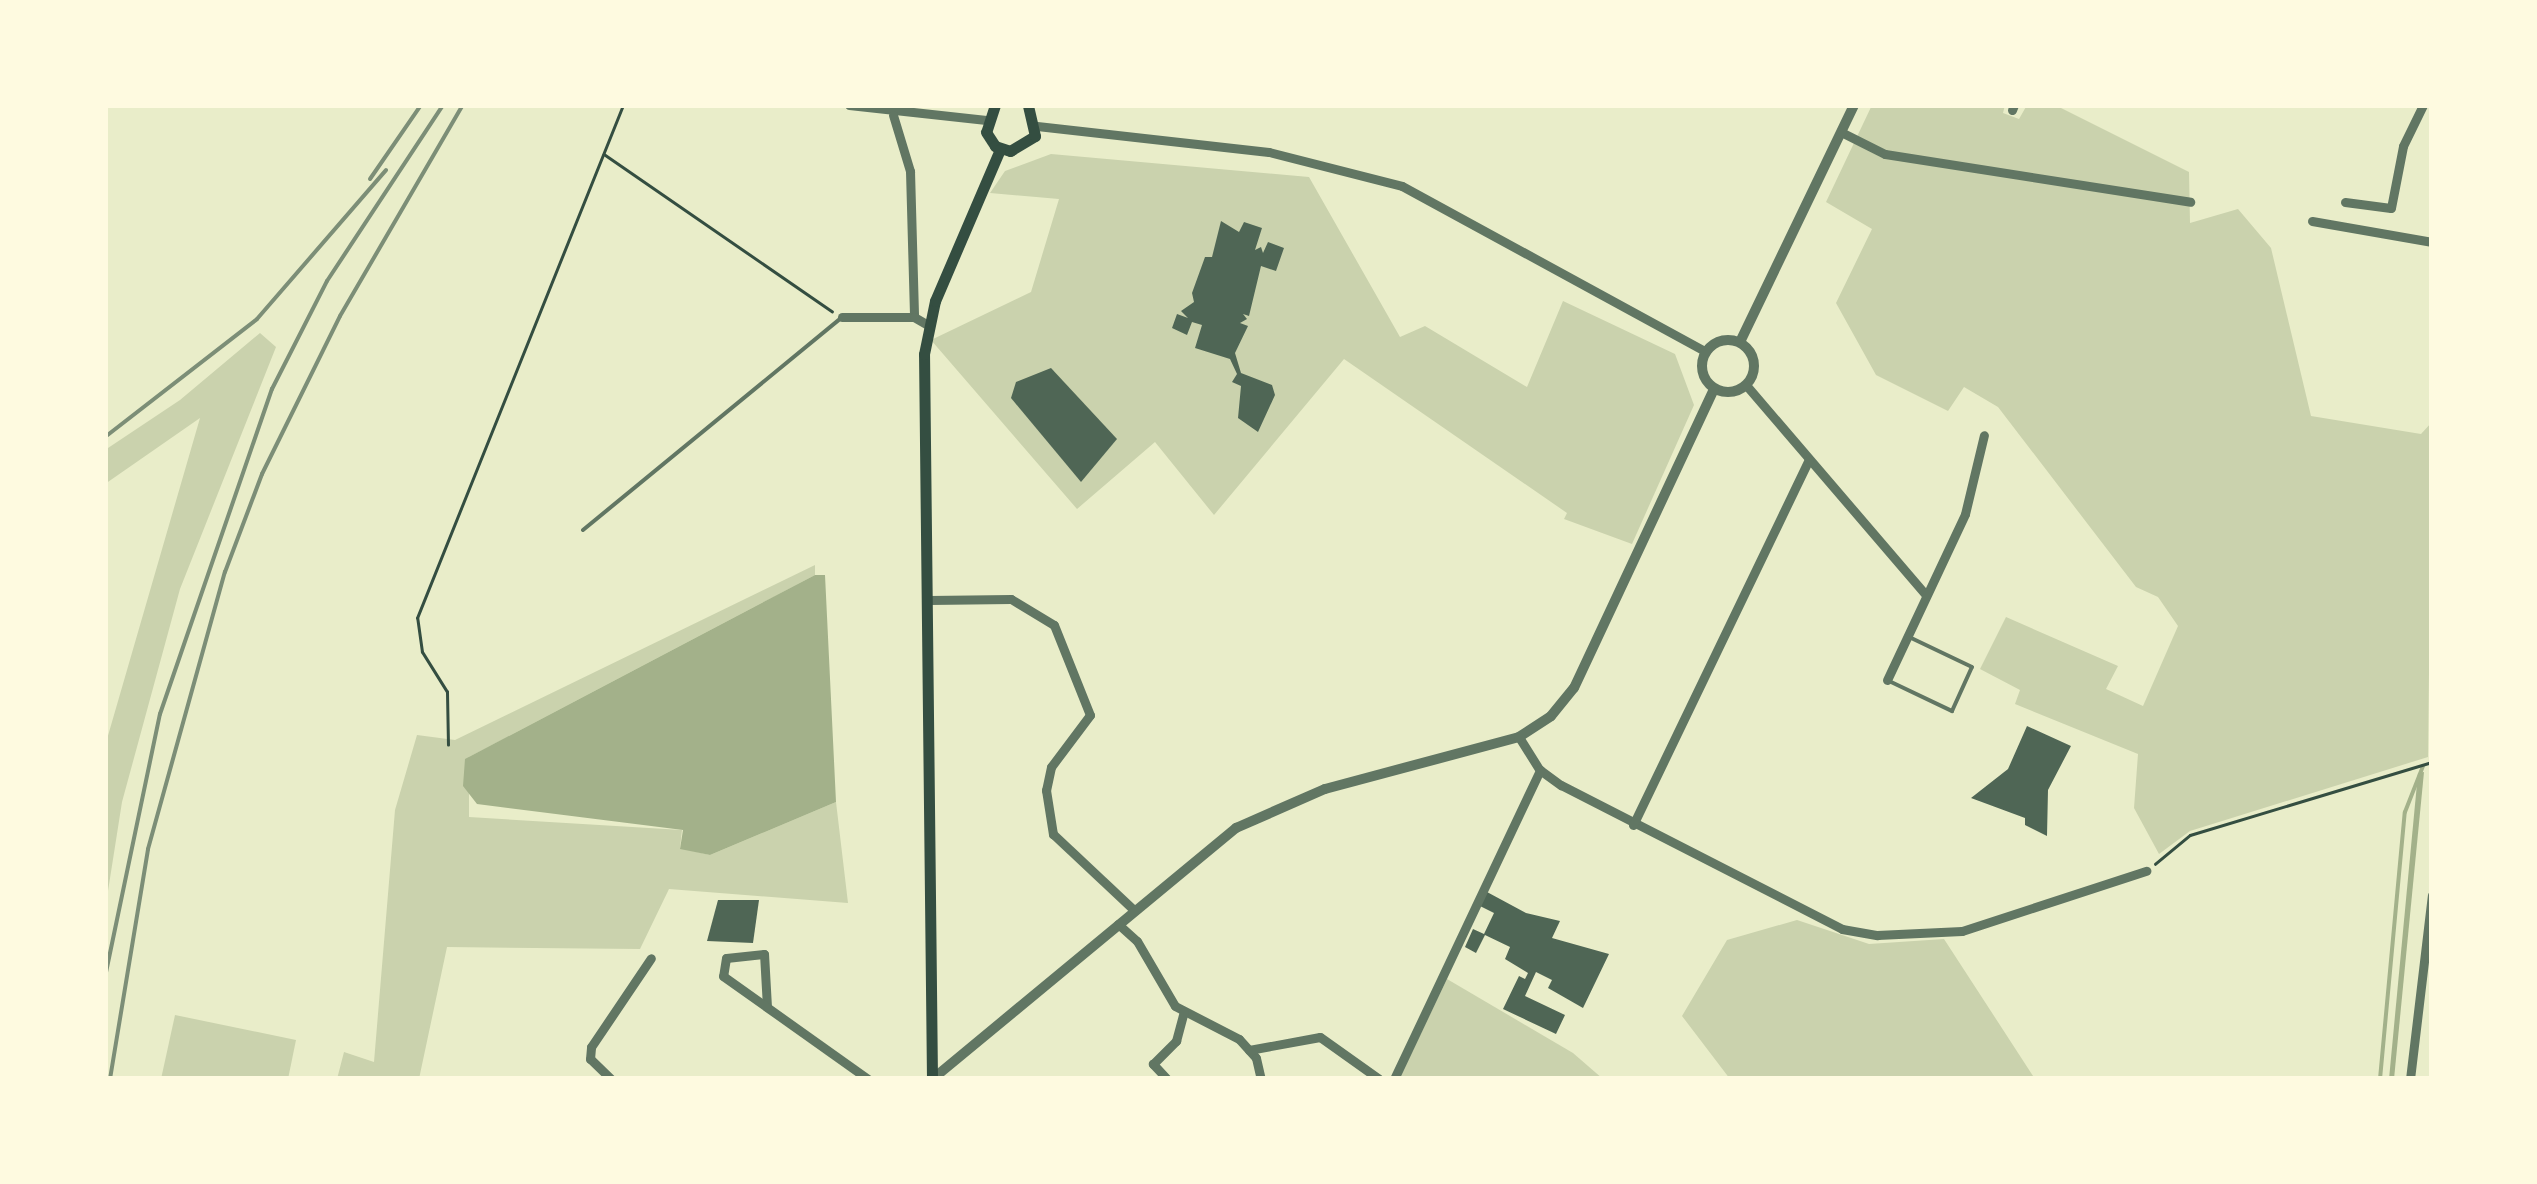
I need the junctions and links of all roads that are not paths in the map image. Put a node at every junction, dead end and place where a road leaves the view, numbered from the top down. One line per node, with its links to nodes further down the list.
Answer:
1 (849, 105): 6 (street)
2 (995, 105): 7 (main road)
3 (1028, 105): 8 (main road)
4 (1854, 105): 9 (street)
5 (2423, 105): 12 (street)
6 (893, 115): 7 (street); 15 (street)
7 (986, 120): 10 (main road)
8 (1038, 126): 10 (main road); 19 (street)
9 (1841, 132): 11 (street); 18 (street)
10 (1000, 149): 17 (main road)
11 (2190, 202)
12 (2345, 202)
13 (2312, 221): 14 (street)
14 (2432, 242)
15 (914, 316): 16 (street); 17 (street)
16 (842, 318): 24 (lane)
17 (928, 325): 26 (main road)
18 (1740, 342): 19 (street); 20 (street)
19 (1706, 352): 21 (street)
20 (1746, 385): 21 (street); 23 (street)
21 (1714, 388): 29 (street)
22 (1984, 435): 25 (street)
23 (1808, 460): 25 (street); 31 (street)
24 (583, 530)
25 (1926, 596): 27 (street)
26 (929, 600): 34 (street); 40 (main road)
27 (1907, 636): 28 (street); 28 (lane)
28 (1887, 680)
29 (1519, 737): 30 (street); 34 (street)
30 (1540, 770): 31 (street); 46 (street)
31 (1633, 825): 32 (street)
32 (2146, 871)
33 (2432, 895): 47 (street)
34 (1134, 910): 35 (street)
35 (1118, 924): 38 (street); 40 (street)
36 (651, 958): 41 (street)
37 (768, 1007): 37 (street); 42 (street)
38 (1184, 1012): 39 (street); 43 (street)
39 (1249, 1050): 44 (street); 45 (street)
40 (934, 1078)
41 (611, 1079)
42 (868, 1079)
43 (1167, 1079)
44 (1261, 1079)
45 (1379, 1079)
46 (1394, 1079)
47 (2410, 1079)

